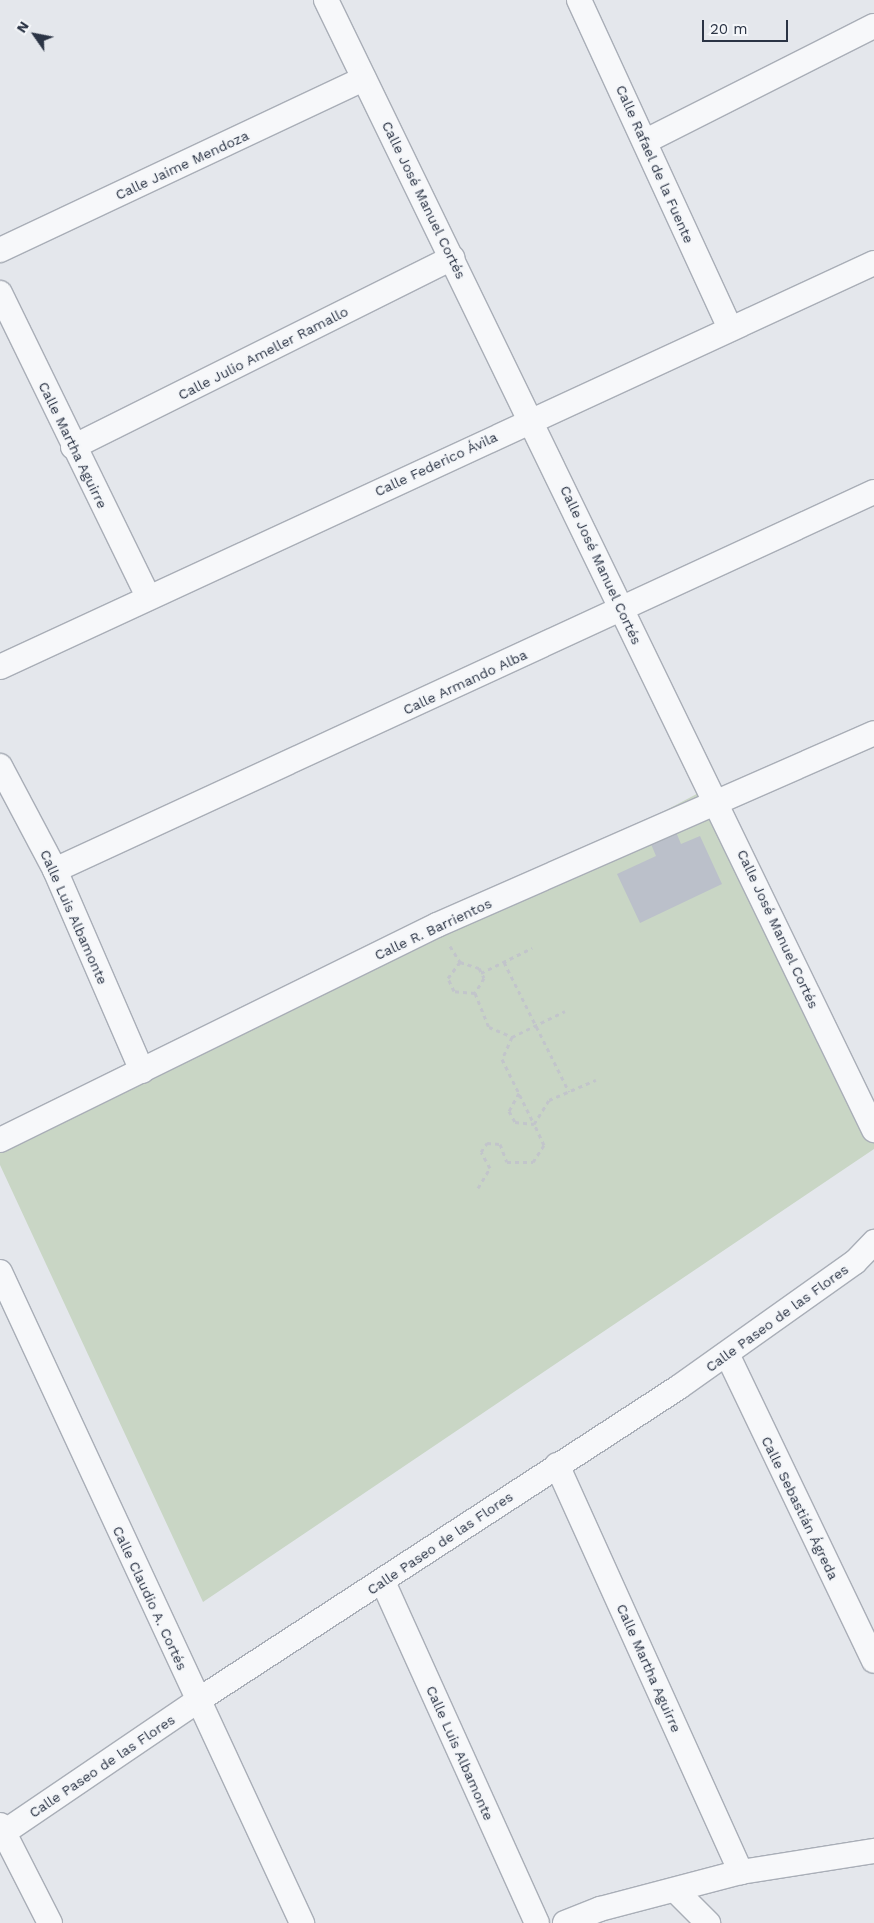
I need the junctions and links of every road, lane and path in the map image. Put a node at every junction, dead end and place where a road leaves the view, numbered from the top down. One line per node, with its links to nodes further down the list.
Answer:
1 (326, 0): 4 (street, Calle José Manuel Cortés)
2 (579, 0): 5 (street, Calle Rafael de la Fuente)
3 (874, 26): 5 (street)
4 (364, 79): 6 (street, Calle Jaime Mendoza); 7 (street, Calle José Manuel Cortés)
5 (646, 141): 10 (street, Calle Rafael de la Fuente)
6 (0, 250)
7 (452, 258): 11 (street, Calle José Manuel Cortés); 12 (street, Calle Julio Ameller Ramallo)
8 (874, 263): 10 (street, Calle Federico Ávila)
9 (0, 293): 12 (street, Calle Martha Aguirre)
10 (730, 329): 11 (street, Calle Federico Ávila)
11 (533, 420): 14 (street, Calle Federico Ávila); 15 (street, Calle José Manuel Cortés)
12 (74, 447): 14 (street, Calle Martha Aguirre)
13 (874, 492): 15 (street, Calle Armando Alba)
14 (148, 596): 16 (street, Calle Federico Ávila)
15 (622, 610): 19 (street, Calle José Manuel Cortés); 20 (street, Calle Armando Alba)
16 (0, 667)
17 (874, 733): 19 (street, Calle R. Barrientos)
18 (0, 766): 20 (street, Calle Luis Albamonte)
19 (717, 801): 28 (street, Calle R. Barrientos); 33 (street, Calle José Manuel Cortés)
20 (55, 870): 28 (street, Calle Luis Albamonte)
21 (532, 948): 22 (path)
22 (504, 962): 23 (path); 26 (path)
23 (482, 973): 24 (path); 24 (path)
24 (475, 992): 27 (path)
25 (565, 1011): 26 (path)
26 (536, 1026): 27 (path); 30 (path)
27 (512, 1037): 31 (path)
28 (142, 1072): 34 (street, Calle R. Barrientos)
29 (596, 1080): 30 (path)
30 (569, 1092): 32 (path)
31 (519, 1093): 32 (path); 32 (path)
32 (534, 1124): 35 (path); 36 (path)
33 (874, 1130)
34 (0, 1140)
35 (542, 1140)
36 (478, 1188)
37 (874, 1242): 39 (street, Calle Paseo de las Flores)
38 (0, 1272): 43 (street, Calle Claudio A. Cortés)
39 (727, 1354): 40 (street, Calle Paseo de las Flores); 42 (street, Calle Sebastián Ágreda)
40 (557, 1465): 41 (street, Calle Paseo de las Flores); 46 (street, Calle Martha Aguirre)
41 (383, 1582): 43 (street, Calle Paseo de las Flores); 50 (street, Calle Luis Albamonte)
42 (874, 1661)
43 (197, 1701): 44 (street, Calle Paseo de las Flores); 49 (street, Calle Claudio A. Cortés)
44 (1, 1831): 48 (street)
45 (874, 1851): 46 (street)
46 (741, 1872): 47 (street)
47 (675, 1890): 51 (street); 52 (street)
48 (50, 1923)
49 (302, 1923)
50 (537, 1923)
51 (565, 1923)
52 (708, 1923)

